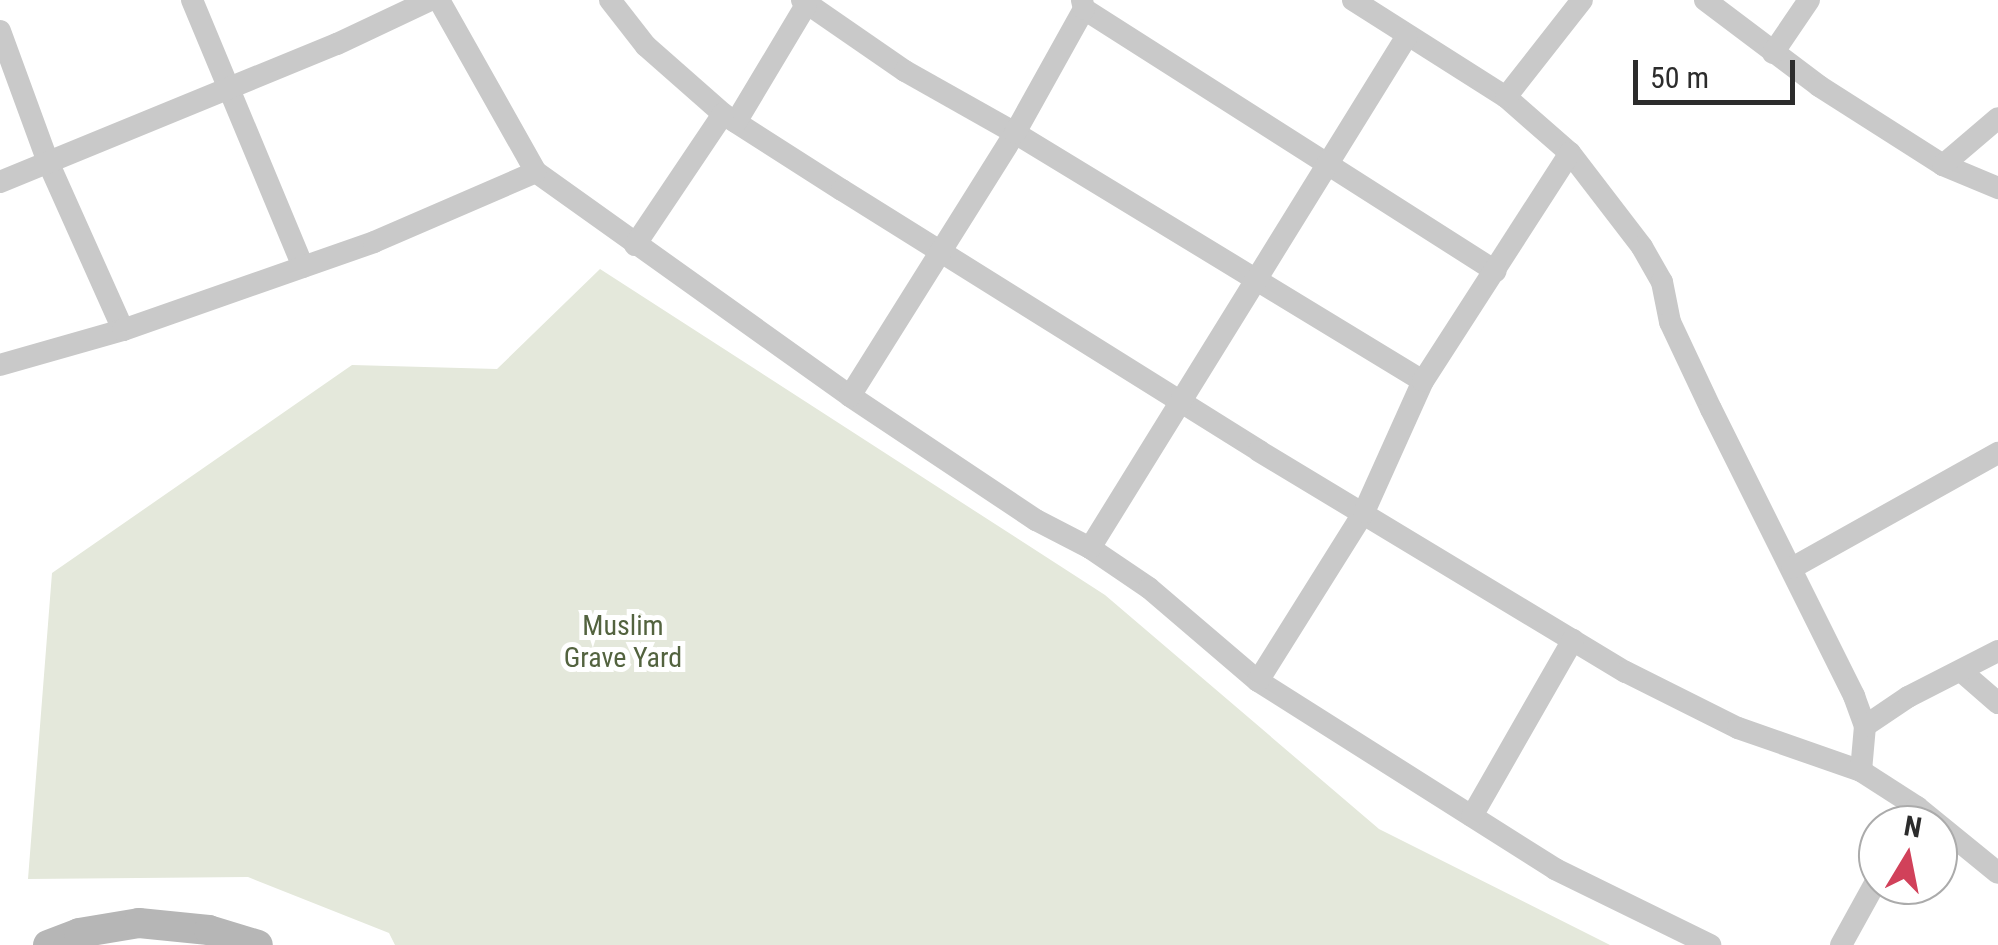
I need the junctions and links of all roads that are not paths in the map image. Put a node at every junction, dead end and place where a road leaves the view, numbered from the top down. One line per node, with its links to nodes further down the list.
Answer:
1 (192, 0): 14 (street)
2 (430, 0): 14 (street)
3 (439, 0): 23 (street)
4 (610, 0): 16 (street)
5 (1353, 0): 12 (street)
6 (1582, 0): 15 (street)
7 (1705, 0): 13 (street)
8 (1809, 0): 13 (street)
9 (804, 2): 16 (street); 18 (street)
10 (1083, 5): 18 (street); 21 (street)
11 (0, 31): 20 (street)
12 (1407, 36): 15 (street); 21 (street)
13 (1773, 53): 22 (street)
14 (228, 87): 20 (street); 28 (street)
15 (1506, 97): 19 (street)
16 (730, 118): 26 (street); 27 (street)
17 (1998, 118): 22 (street)
18 (1016, 133): 27 (street); 30 (street)
19 (1570, 154): 29 (street); 39 (street)
20 (48, 162): 24 (street); 31 (street)
21 (1329, 162): 29 (street); 30 (street)
22 (1943, 165): 25 (street)
23 (536, 172): 26 (street); 28 (street)
24 (0, 182)
25 (1998, 188)
26 (635, 244): 34 (street)
27 (944, 251): 34 (street); 35 (street)
28 (302, 267): 31 (street)
29 (1496, 271): 33 (street)
30 (1256, 282): 33 (street); 35 (street)
31 (123, 330): 32 (street)
32 (0, 365)
33 (1423, 380): 37 (street)
34 (850, 396): 38 (street)
35 (1182, 401): 37 (street); 38 (street)
36 (1998, 453): 39 (street)
37 (1364, 512): 40 (street); 43 (street)
38 (1090, 548): 43 (street)
39 (1792, 568): 45 (street)
40 (1573, 640): 46 (street); 48 (street)
41 (1998, 651): 42 (street)
42 (1961, 672): 44 (street); 45 (street)
43 (1258, 680): 48 (street)
44 (1998, 703)
45 (1866, 726): 46 (street)
46 (1861, 771): 47 (street)
47 (1900, 805)
48 (1472, 816): 54 (street)
49 (1958, 846): 50 (street)
50 (1998, 873)
51 (1863, 905): 55 (street)
52 (48, 945): 53 (street)
53 (258, 945)
54 (1710, 945)
55 (1841, 945)

